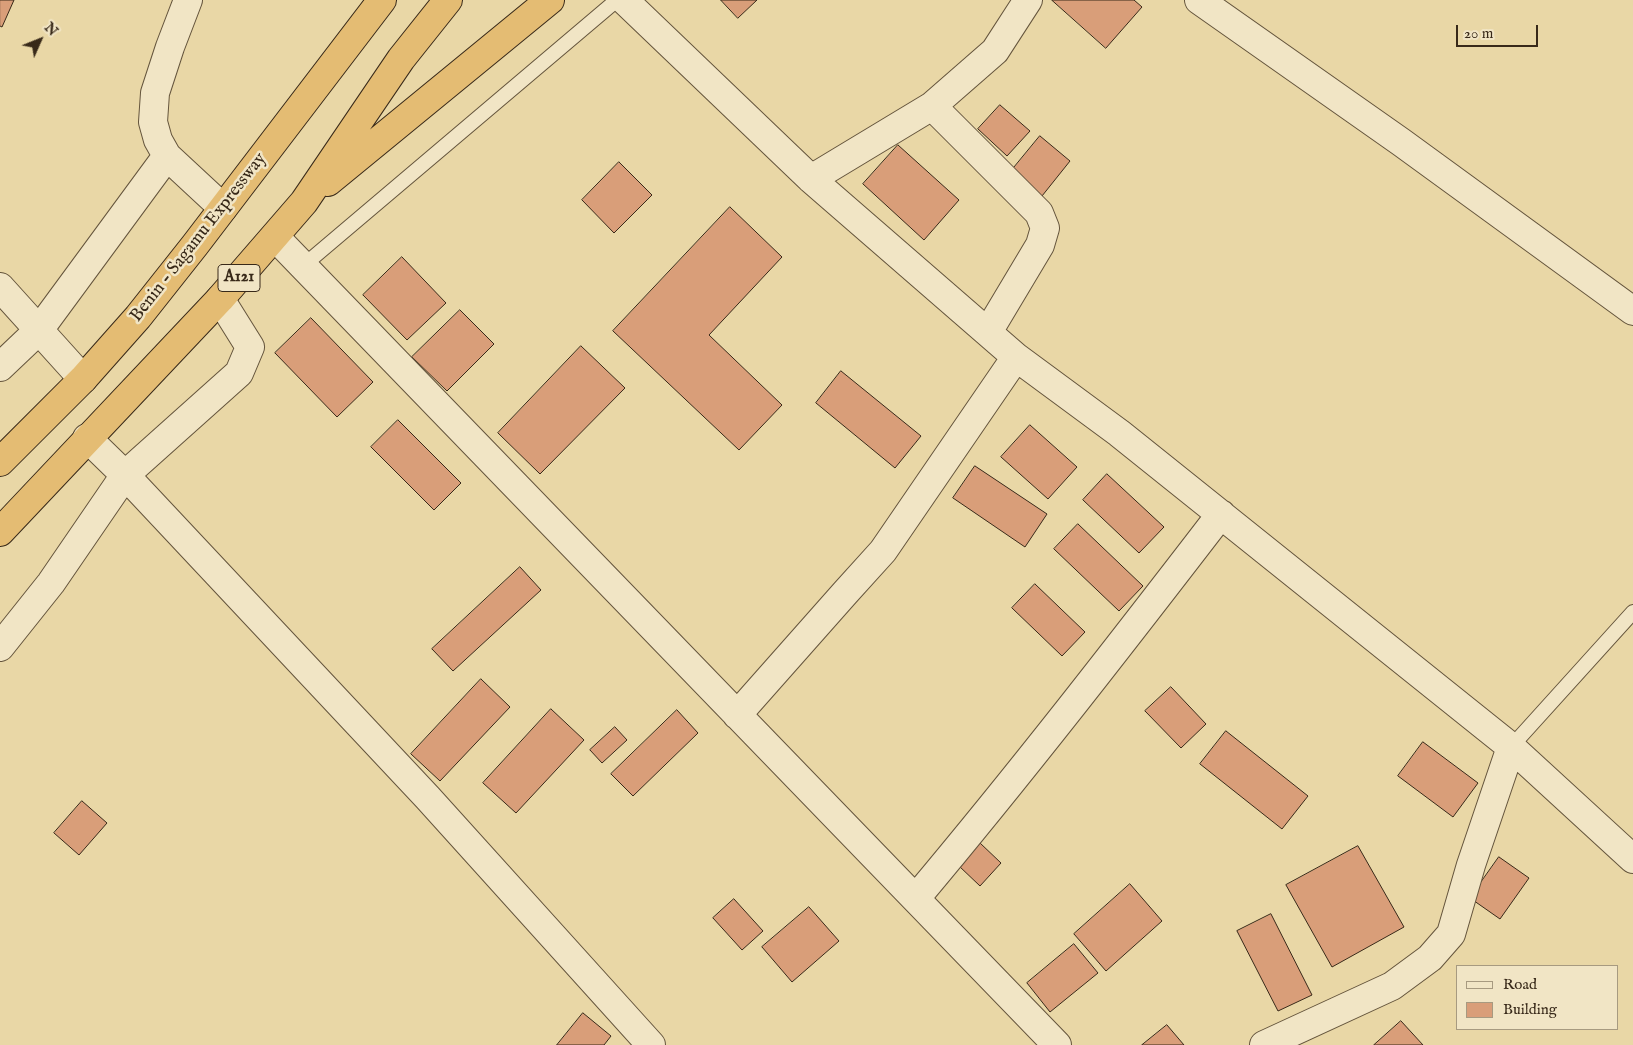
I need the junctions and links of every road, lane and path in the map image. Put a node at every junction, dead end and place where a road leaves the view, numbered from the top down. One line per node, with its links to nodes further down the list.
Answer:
1 (188, 0): 10 (street)
2 (382, 0): 13 (highway, Benin - Sagamu Expressway)
3 (448, 0): 12 (highway, A121)
4 (550, 0): 12 (highway)
5 (617, 0): 15 (lane)
6 (624, 0): 11 (street)
7 (1028, 0): 9 (street)
8 (1199, 0): 18 (street)
9 (932, 106): 11 (street); 20 (street)
10 (167, 156): 13 (street); 19 (street)
11 (811, 179): 20 (street)
12 (304, 202): 14 (highway, A121)
13 (223, 208): 23 (highway, Benin - Sagamu Expressway)
14 (275, 236): 15 (street); 17 (highway, A121)
15 (303, 266): 31 (street)
16 (0, 287): 19 (street)
17 (220, 299): 24 (highway, A121); 26 (street)
18 (1633, 311)
19 (39, 330): 22 (street); 23 (street)
20 (988, 332): 21 (street)
21 (1016, 357): 27 (street); 31 (street)
22 (0, 367)
23 (83, 379): 25 (highway, Benin - Sagamu Expressway)
24 (87, 438): 26 (street); 28 (highway, A121)
25 (0, 462)
26 (125, 475): 30 (street); 35 (street)
27 (1221, 514): 32 (street); 34 (street)
28 (0, 532)
29 (1633, 612): 32 (lane)
30 (0, 647)
31 (737, 715): 34 (street)
32 (1511, 747): 33 (street); 37 (street)
33 (1633, 859)
34 (916, 898): 36 (street)
35 (651, 1045)
36 (1057, 1045)
37 (1264, 1045)

